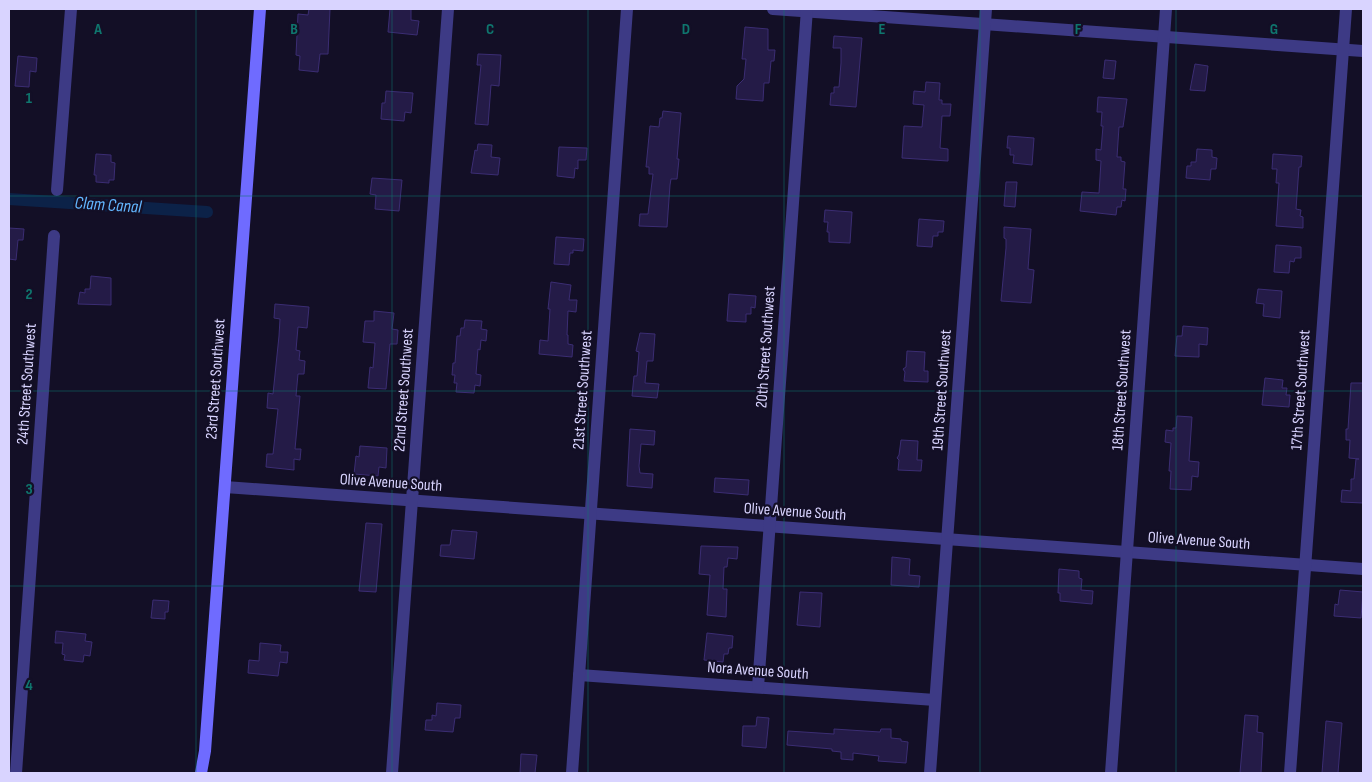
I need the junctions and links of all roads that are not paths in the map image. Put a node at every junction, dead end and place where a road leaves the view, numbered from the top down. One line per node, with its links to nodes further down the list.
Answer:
1 (71, 9): 14 (street)
2 (260, 9): 16 (street, 23rd Street Southwest)
3 (448, 9): 17 (street, 22nd Street Southwest)
4 (627, 9): 18 (street, 21st Street Southwest)
5 (773, 9): 9 (street)
6 (986, 9): 10 (street, 19th Street Southwest)
7 (1166, 9): 11 (street, 18th Street Southwest)
8 (1346, 9): 12 (street, 17th Street Southwest)
9 (806, 10): 10 (street); 19 (street, 20th Street Southwest)
10 (985, 24): 11 (street); 20 (street, 19th Street Southwest)
11 (1164, 37): 12 (street); 21 (street, 18th Street Southwest)
12 (1343, 50): 13 (street); 22 (street, 17th Street Southwest)
13 (1363, 51)
14 (57, 190)
15 (54, 236): 28 (street, 24th Street Southwest)
16 (225, 487): 17 (street, Olive Avenue South); 27 (street, 23rd Street Southwest)
17 (412, 501): 18 (street, Olive Avenue South); 31 (street, 22nd Street Southwest)
18 (590, 514): 19 (street, Olive Avenue South); 24 (street, 21st Street Southwest)
19 (770, 527): 20 (street, Olive Avenue South); 25 (street, 20th Street Southwest)
20 (947, 540): 21 (street, Olive Avenue South); 26 (street, 19th Street Southwest)
21 (1127, 552): 22 (street, Olive Avenue South); 34 (street, 18th Street Southwest)
22 (1305, 565): 23 (street, Olive Avenue South); 35 (street, 17th Street Southwest)
23 (1363, 569)
24 (579, 675): 25 (street, Nora Avenue South); 32 (street, 21st Street Southwest)
25 (758, 687): 26 (street, Nora Avenue South)
26 (935, 700): 33 (street, 19th Street Southwest)
27 (205, 751): 29 (street, 23rd Street Southwest); 30 (street, 23rd Street Southwest)
28 (16, 773)
29 (201, 773)
30 (208, 773)
31 (392, 773)
32 (572, 773)
33 (930, 773)
34 (1111, 773)
35 (1290, 773)

